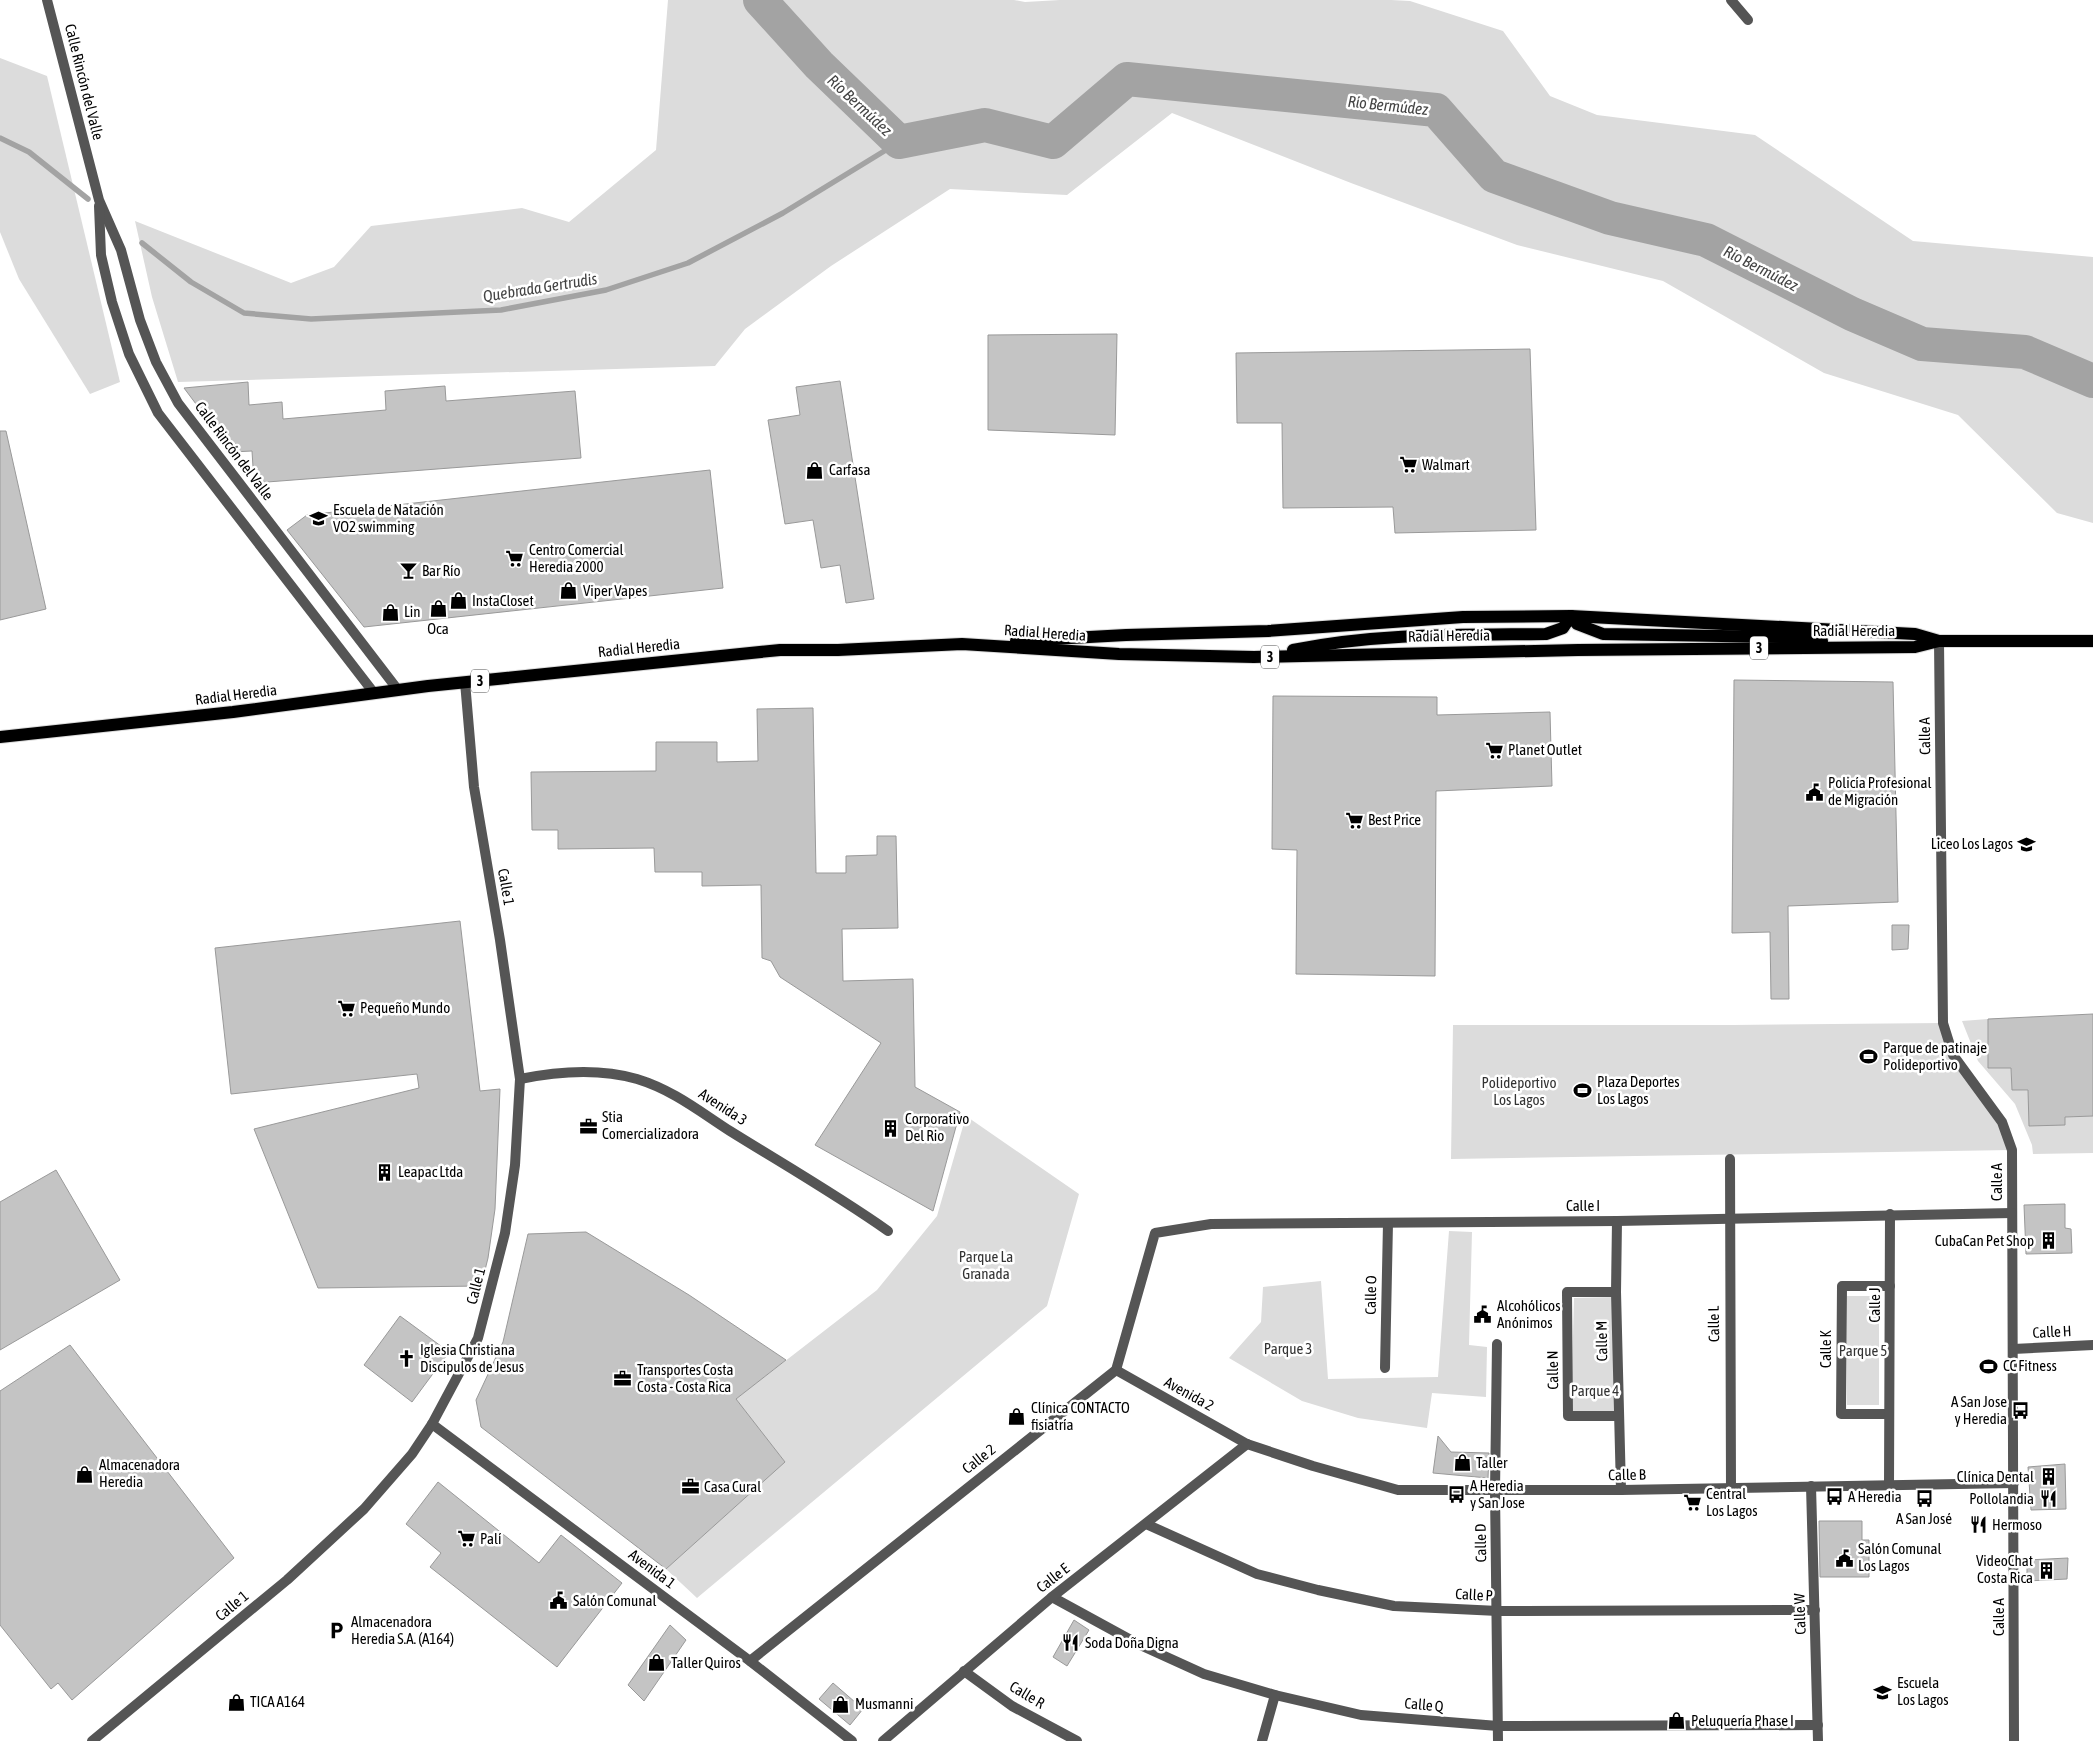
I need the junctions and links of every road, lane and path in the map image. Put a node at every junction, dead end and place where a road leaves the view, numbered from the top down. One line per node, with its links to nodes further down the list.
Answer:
1 (48, 0): 4 (street, Calle Rincón del Valle)
2 (1730, 0): 3 (street)
3 (1748, 20)
4 (99, 200): 12 (street, Calle Rincón del Valle); 13 (street, Calle Rincón del Valle)
5 (1571, 616): 6 (main road); 8 (main road); 9 (main road); 10 (main road)
6 (1939, 641): 7 (main road, Radial Heredia / 3); 9 (main road, Radial Heredia / 3); 17 (street, Calle A)
7 (2093, 641)
8 (962, 644): 10 (main road, Radial Heredia / 3); 11 (main road, Radial Heredia / 3)
9 (1892, 647): 10 (main road, Radial Heredia / 3)
10 (1254, 657)
11 (465, 682): 12 (main road, Radial Heredia / 3); 15 (street, Calle 1)
12 (398, 690): 13 (main road, Radial Heredia / 3)
13 (374, 693): 14 (main road, Radial Heredia / 3)
14 (0, 736)
15 (520, 1078): 22 (street, Avenida 3); 32 (street, Calle 1)
16 (1730, 1159): 19 (street, Calle L)
17 (2012, 1213): 18 (street, Calle I); 27 (street, Calle A)
18 (1890, 1214): 19 (street, Calle I); 23 (street, Calle J)
19 (1728, 1217): 20 (street, Calle I); 37 (street, Calle L)
20 (1617, 1221): 21 (street, Calle I); 24 (street, Calle M)
21 (1388, 1222): 28 (street, Calle O); 29 (street, Calle I)
22 (888, 1231)
23 (1890, 1286): 30 (street, Calle J); 30 (street, Calle K)
24 (1616, 1292): 31 (street, Calle M); 31 (street, Calle N)
25 (1497, 1344): 39 (street, Calle D)
26 (2093, 1345): 27 (street, Calle H)
27 (2013, 1349): 34 (street, Calle A)
28 (1385, 1368)
29 (1116, 1370): 33 (street, Avenida 2); 44 (street, Calle 2)
30 (1889, 1414): 35 (street, Calle J)
31 (1619, 1416): 38 (street, Calle M)
32 (432, 1424): 44 (street, Avenida 1); 49 (street, Calle 1)
33 (1247, 1444): 39 (street, Calle B); 40 (street, Calle E)
34 (2014, 1483): 35 (street, Calle B); 56 (street, Calle A)
35 (1889, 1485): 36 (street, Calle B)
36 (1811, 1486): 37 (street, Calle B); 42 (street, Calle W)
37 (1731, 1488): 38 (street, Calle B)
38 (1621, 1490): 39 (street, Calle B)
39 (1496, 1491): 43 (street, Calle D)
40 (1146, 1524): 41 (street, Calle E); 43 (street, Calle P)
41 (1052, 1597): 45 (street, Calle E); 46 (street, Calle Q)
42 (1814, 1610): 43 (street, Calle P); 47 (street, Calle W)
43 (1498, 1611): 48 (street, Calle D)
44 (750, 1661): 50 (street, Avenida 1)
45 (964, 1671): 51 (street, Calle E); 52 (street, Calle R)
46 (1275, 1695): 48 (street, Calle Q); 53 (street)
47 (1818, 1725): 48 (street, Calle Q); 55 (street, Calle W)
48 (1498, 1726): 54 (street, Calle D)
49 (92, 1741)
50 (852, 1741)
51 (883, 1741)
52 (1077, 1741)
53 (1262, 1741)
54 (1498, 1741)
55 (1818, 1741)
56 (2014, 1741)

